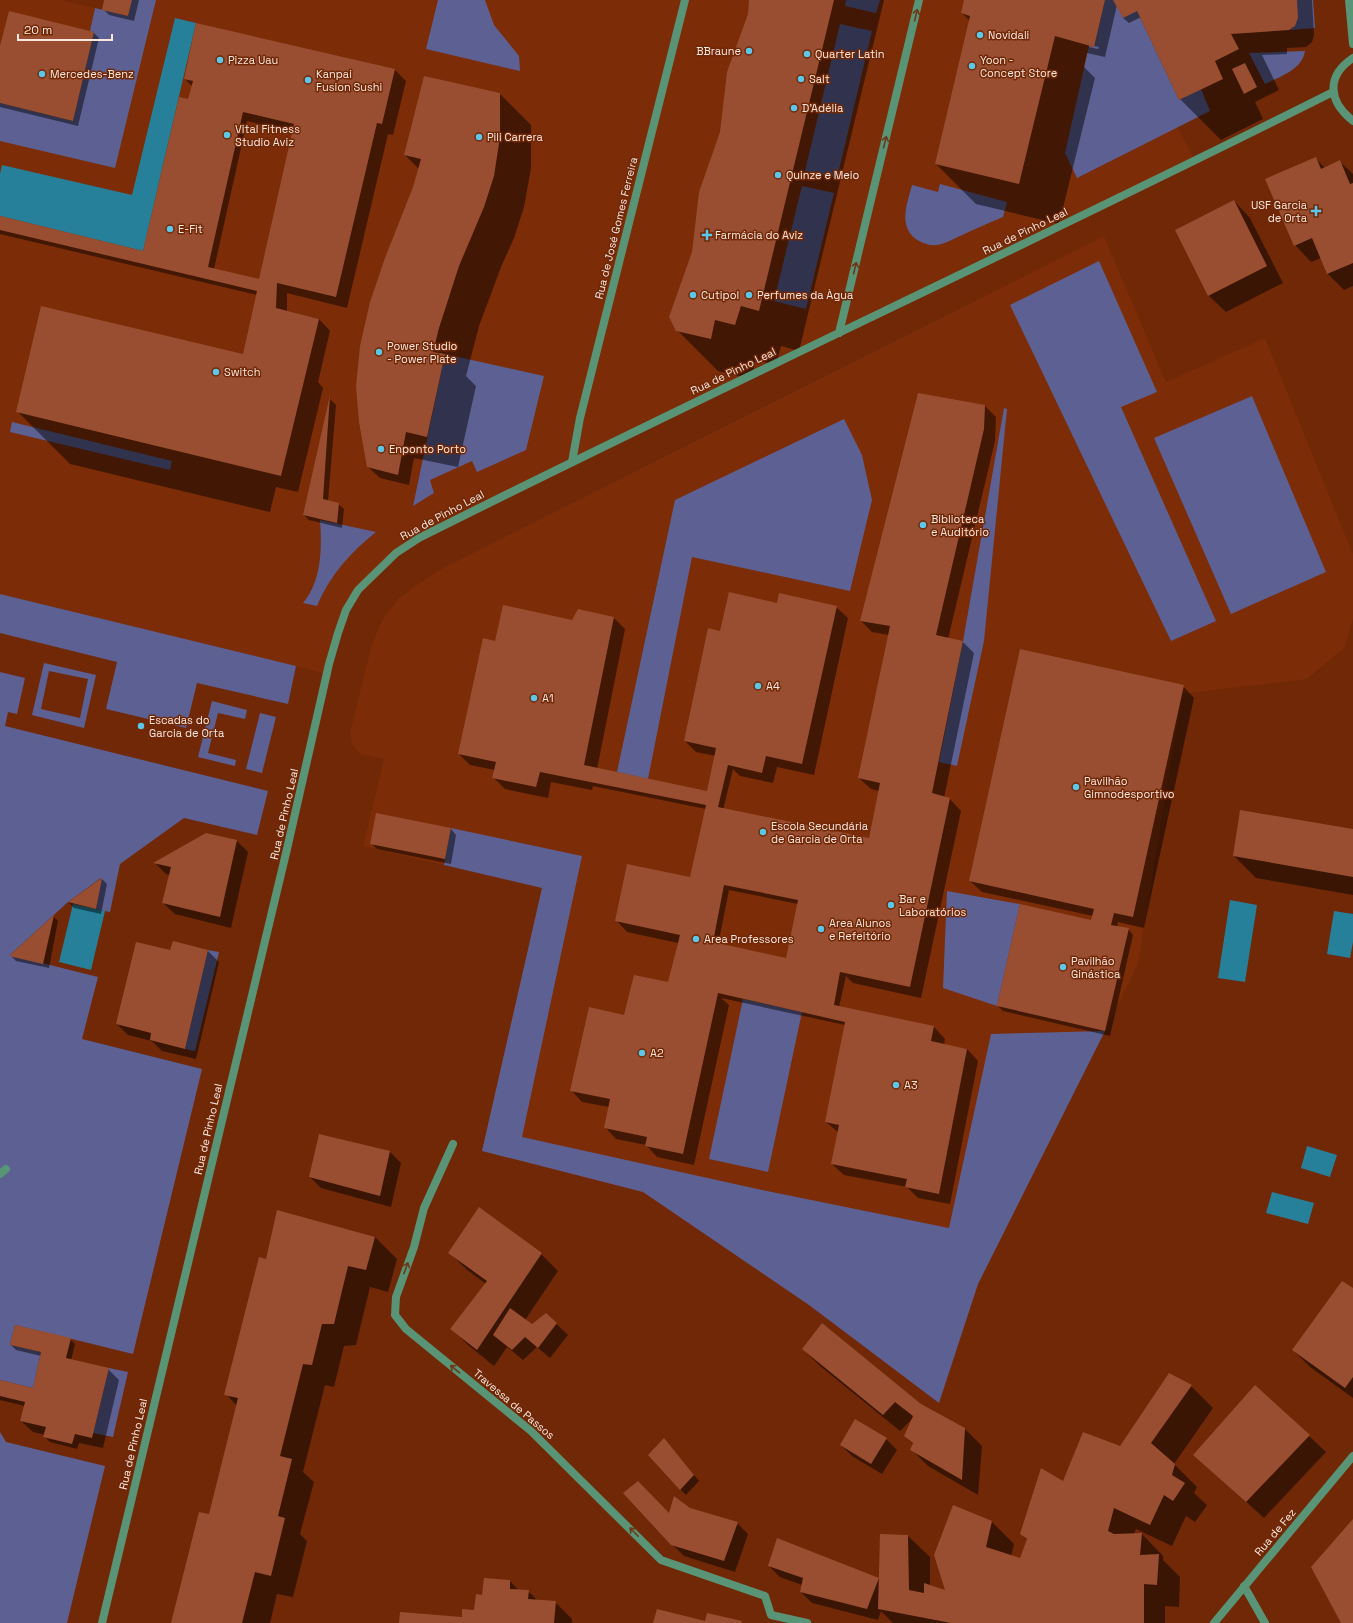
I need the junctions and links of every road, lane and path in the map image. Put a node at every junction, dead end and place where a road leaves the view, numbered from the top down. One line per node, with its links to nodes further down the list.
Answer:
1 (685, 0): 9 (street, Rua de José Gomes Ferreira)
2 (919, 0): 8 (street, one-way to 2)
3 (1349, 0): 4 (street)
4 (1353, 44)
5 (1353, 58): 6 (street)
6 (1333, 92): 7 (street); 8 (street, Rua de Pinho Leal)
7 (1353, 121)
8 (839, 333): 9 (street, Rua de Pinho Leal)
9 (572, 462): 13 (street, Rua de Pinho Leal)
10 (453, 1144): 14 (street, Travessa de Passos, one-way to 10)
11 (1353, 1456): 12 (street, Rua de Fez)
12 (1244, 1586): 15 (street, Rua de Fez); 16 (street)
13 (102, 1623)
14 (807, 1623)
15 (1214, 1623)
16 (1265, 1623)

